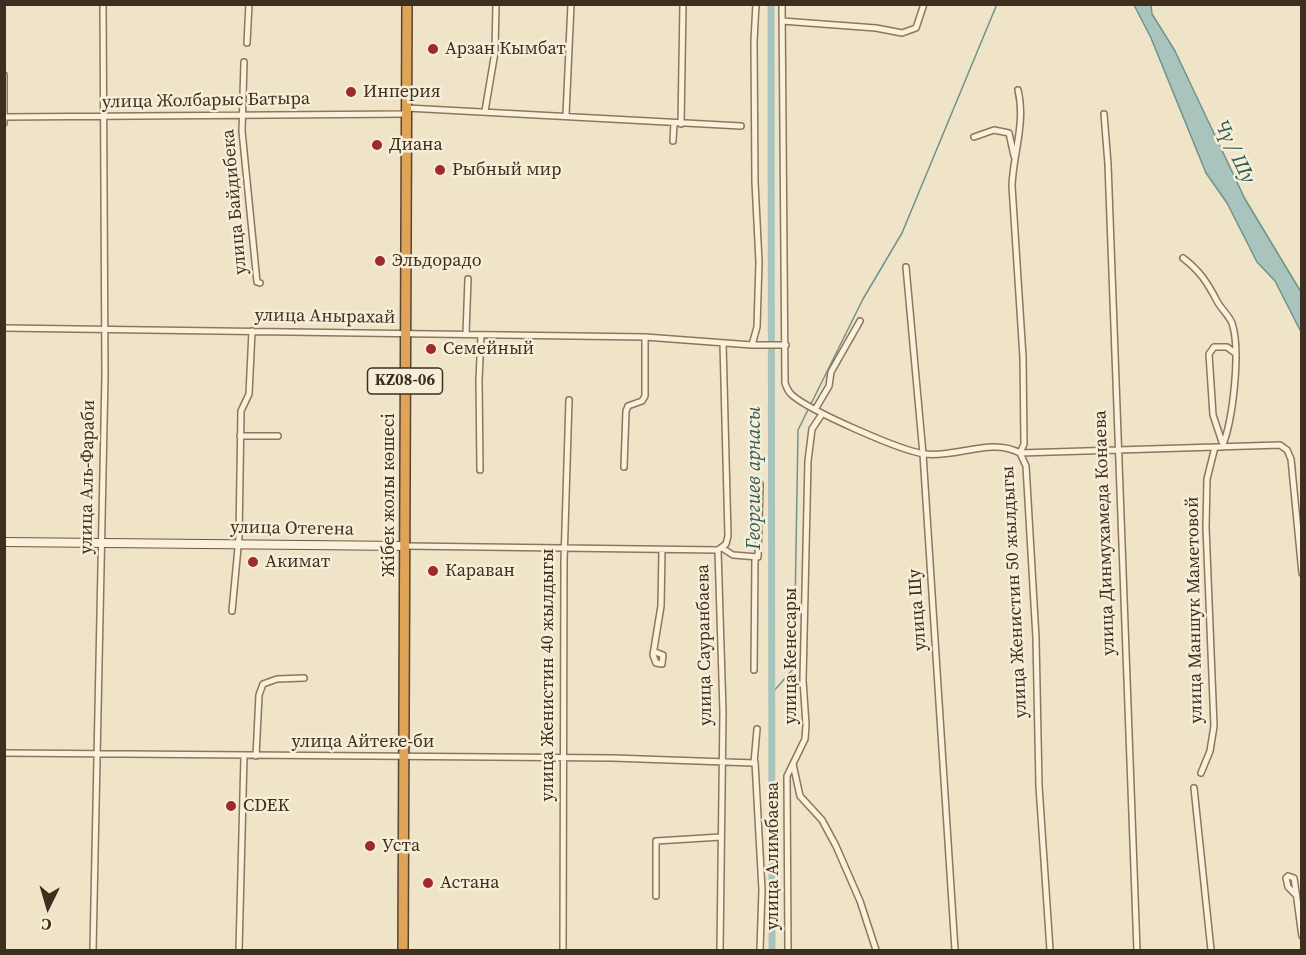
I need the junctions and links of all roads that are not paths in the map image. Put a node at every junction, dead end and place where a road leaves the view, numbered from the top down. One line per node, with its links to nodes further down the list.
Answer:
1 (103, 4): 20 (street, улица Аль-Фараби)
2 (249, 4): 11 (street)
3 (407, 4): 15 (highway, Жібек жолы көшесі / KZ08-06)
4 (496, 4): 16 (street)
5 (571, 4): 18 (street)
6 (683, 4): 22 (street)
7 (756, 4): 40 (street)
8 (782, 4): 10 (street)
9 (924, 4): 10 (street)
10 (782, 21): 41 (street)
11 (248, 43)
12 (244, 62): 19 (street, улица Байдибека)
13 (4, 75): 21 (street)
14 (1018, 90): 26 (street, улица Женистин 50 жылдыгы)
15 (407, 111): 16 (street, улица Жолбарыс Батыра); 19 (street, улица Жолбарыс Батыра); 35 (highway, Жібек жолы көшесі / KZ08-06)
16 (485, 111): 18 (street, улица Жолбарыс Батыра)
17 (1104, 114): 50 (street, улица Динмухамеда Конаева)
18 (566, 115): 22 (street, улица Жолбарыс Батыра)
19 (244, 116): 20 (street, улица Жолбарыс Батыра); 30 (street, улица Байдибека)
20 (102, 118): 21 (street, улица Жолбарыс Батыра); 33 (street, улица Аль-Фараби)
21 (5, 119)
22 (678, 123): 23 (street, улица Жолбарыс Батыра); 25 (street)
23 (741, 126)
24 (974, 137): 26 (street)
25 (673, 141)
26 (1014, 156): 51 (street, улица Женистин 50 жылдыгы)
27 (1183, 258): 42 (street)
28 (906, 267): 52 (street, улица Шу)
29 (468, 279): 36 (street)
30 (260, 283)
31 (860, 321): 44 (street)
32 (4, 328): 33 (street, улица Анырахай)
33 (105, 329): 34 (street, улица Анырахай); 57 (street, улица Аль-Фараби)
34 (252, 331): 35 (street, улица Анырахай); 46 (street)
35 (405, 334): 36 (street, улица Анырахай); 59 (highway, Жібек жолы көшесі / KZ08-06)
36 (466, 334): 37 (street, улица Анырахай)
37 (481, 335): 38 (street, улица Анырахай); 54 (street)
38 (645, 337): 39 (street, улица Анырахай); 53 (street)
39 (723, 343): 40 (street, улица Анырахай); 61 (street, улица Сауранбаева)
40 (754, 345): 41 (street, улица Анырахай)
41 (786, 345): 44 (street)
42 (1235, 353): 49 (street); 49 (street)
43 (569, 400): 60 (street, улица Женистин 40 жылдыгы)
44 (816, 408): 45 (street)
45 (822, 414): 52 (street); 78 (street, улица Кенесары)
46 (240, 436): 47 (street); 58 (street)
47 (278, 436)
48 (1215, 447): 49 (street); 50 (street); 79 (street, улица Маншук Маметовой)
49 (1222, 447): 64 (street)
50 (1117, 449): 51 (street); 95 (street, улица Динмухамеда Конаева)
51 (1020, 453): 52 (street); 94 (street, улица Женистин 50 жылдыгы)
52 (923, 454): 93 (street, улица Шу)
53 (624, 466)
54 (480, 470)
55 (760, 484): 63 (street)
56 (4, 542): 57 (main road, улица Отегена)
57 (102, 543): 58 (main road, улица Отегена); 71 (street, улица Аль-Фараби)
58 (238, 543): 59 (main road, улица Отегена); 65 (street)
59 (405, 546): 60 (street, улица Отегена); 74 (highway, Жібек жолы көшесі / KZ08-06)
60 (564, 549): 62 (street, улица Отегена); 75 (street, улица Женистин 40 жылдыгы)
61 (720, 549): 62 (street, улица Отегена); 63 (street, улица Отегена); 76 (street, улица Сауранбаева)
62 (662, 550): 66 (street)
63 (755, 558): 67 (street)
64 (1302, 573)
65 (232, 611)
66 (655, 652)
67 (754, 670)
68 (304, 678): 73 (street)
69 (757, 729): 77 (street)
70 (4, 753): 71 (street, улица Айтеке-би)
71 (98, 754): 72 (street, улица Айтеке-би); 85 (street, улица Аль-Фараби)
72 (244, 756): 73 (street, улица Айтеке-би); 86 (street)
73 (256, 756): 74 (street, улица Айтеке-би)
74 (405, 757): 75 (street, улица Айтеке-би); 87 (highway, Жібек жолы көшесі / KZ08-06)
75 (562, 758): 76 (street, улица Айтеке-би); 88 (street, улица Женистин 40 жылдыгы)
76 (721, 761): 77 (street, улица Айтеке-би); 81 (street, улица Сауранбаева)
77 (755, 762): 90 (street)
78 (793, 764): 91 (street, улица Алимбаева); 92 (street)
79 (1202, 772)
80 (1194, 788): 96 (street)
81 (721, 837): 82 (street); 89 (street, улица Сауранбаева)
82 (656, 896)
83 (1296, 896): 84 (street)
84 (1302, 936)
85 (93, 951)
86 (238, 951)
87 (403, 951)
88 (563, 951)
89 (720, 951)
90 (760, 951)
91 (788, 951)
92 (876, 951)
93 (955, 951)
94 (1050, 951)
95 (1137, 951)
96 (1211, 951)

